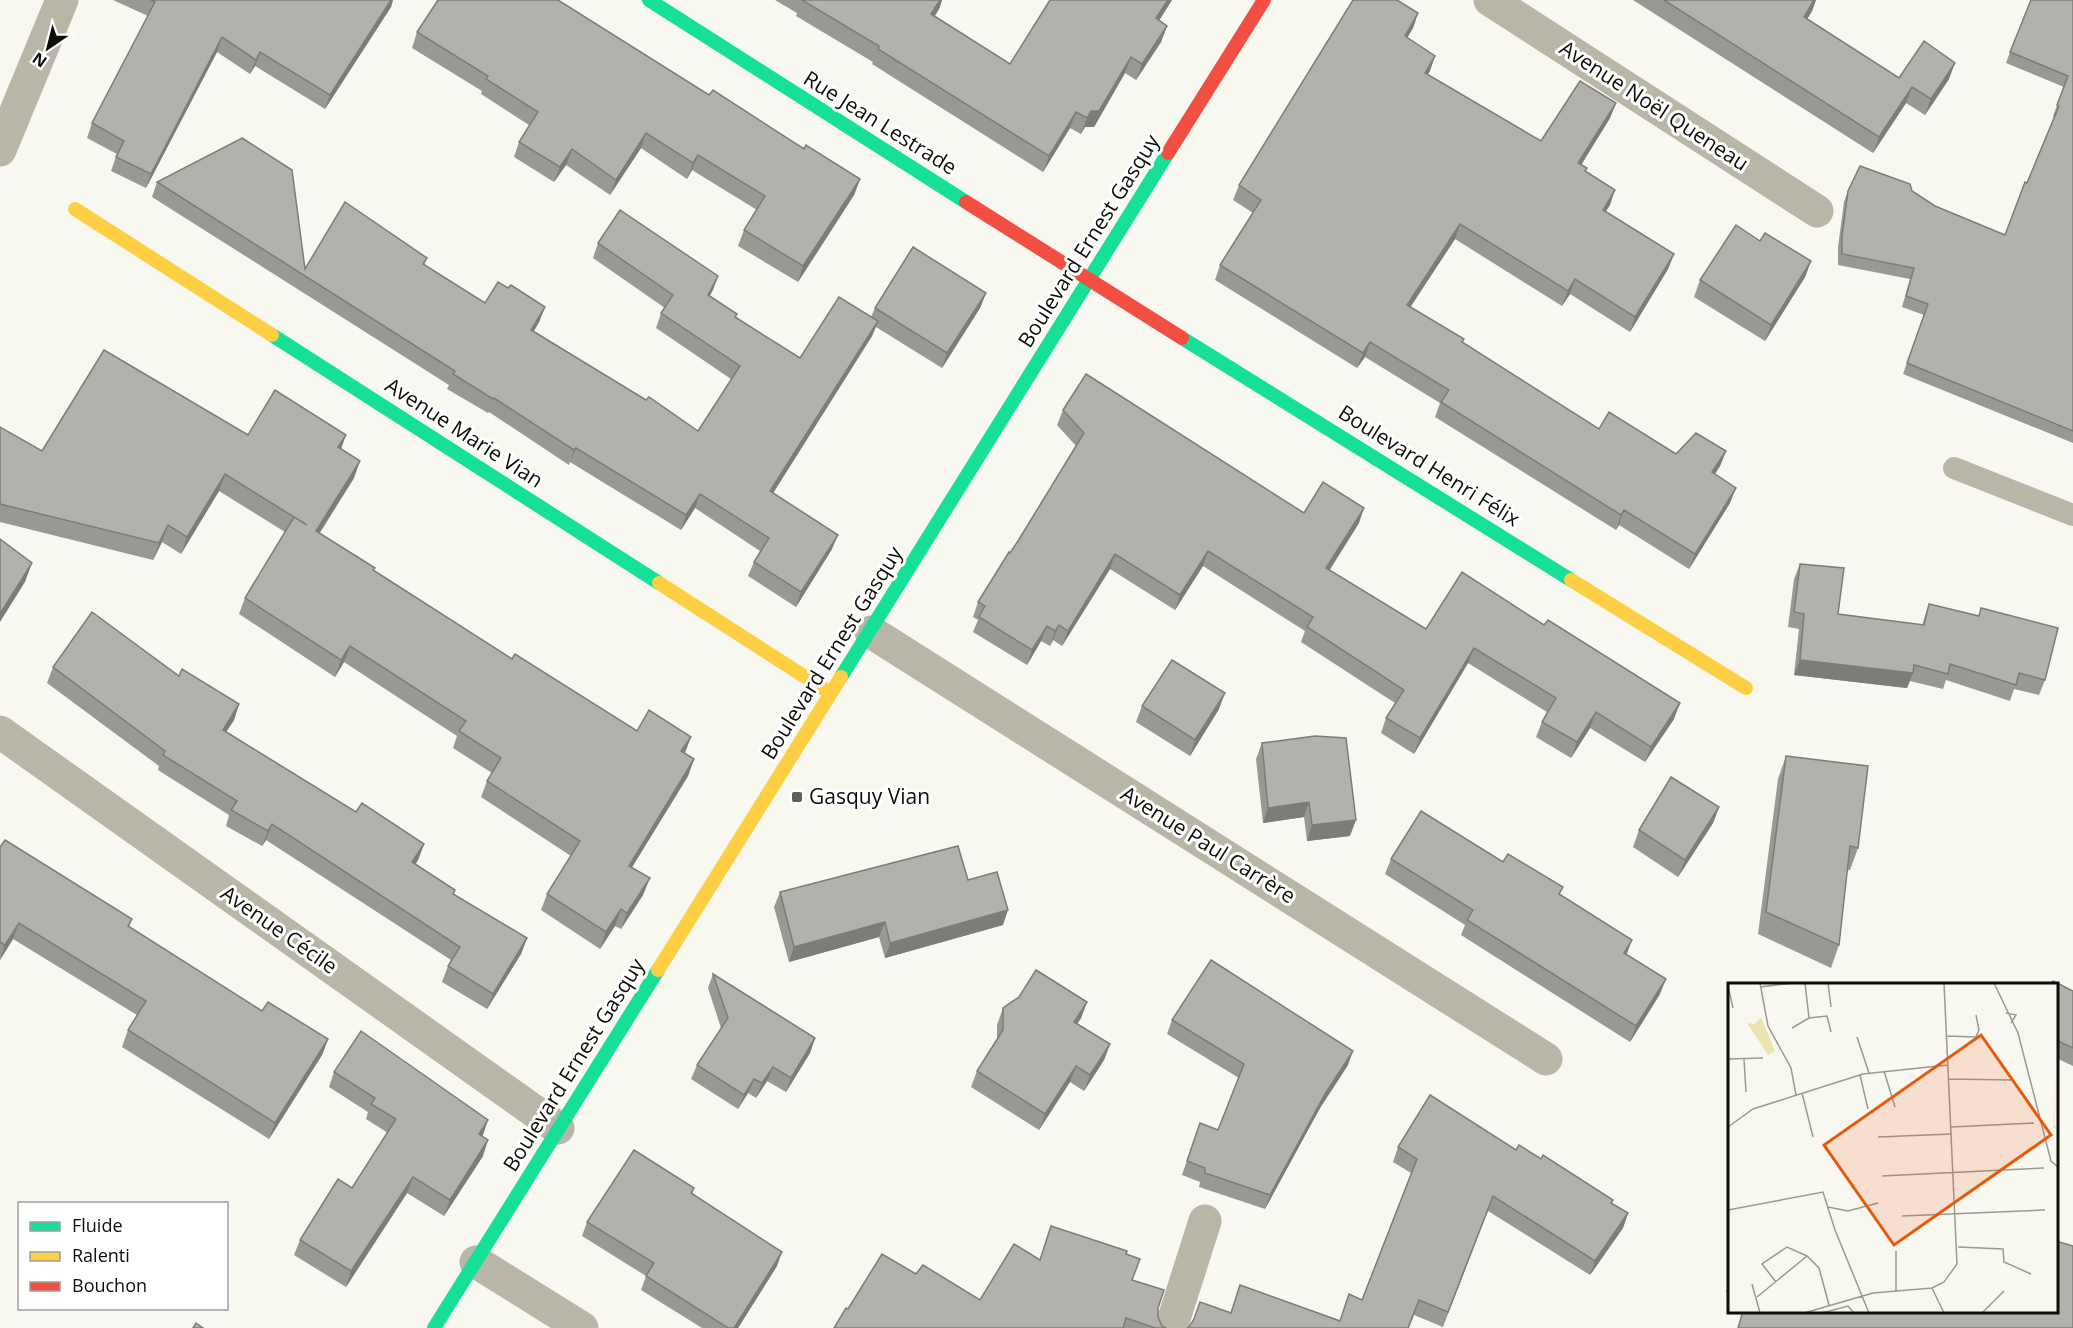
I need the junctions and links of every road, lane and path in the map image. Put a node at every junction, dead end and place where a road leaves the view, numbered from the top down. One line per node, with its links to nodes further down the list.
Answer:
1 (62, 0): 5 (street)
2 (649, 0): 8 (street, Rue Jean Lestrade)
3 (1264, 0): 8 (street, Boulevard Ernest Gasquy)
4 (1490, 0): 7 (street, Avenue Noël Queneau)
5 (0, 150)
6 (75, 209): 13 (street, Avenue Marie Vian)
7 (1817, 211)
8 (1089, 280): 11 (street, Boulevard Ernest Gasquy); 12 (street, Boulevard Henri Félix)
9 (1954, 468): 10 (lane)
10 (2073, 515)
11 (871, 632): 13 (street, Boulevard Ernest Gasquy); 15 (street, Avenue Paul Carrère)
12 (1746, 688)
13 (830, 693): 16 (street, Boulevard Ernest Gasquy)
14 (0, 732): 16 (street, Avenue Cécile)
15 (1546, 1059)
16 (558, 1128): 18 (street, Boulevard Ernest Gasquy)
17 (1205, 1221): 21 (street)
18 (476, 1262): 19 (street, Boulevard Ernest Gasquy); 20 (street)
19 (434, 1328)
20 (582, 1328)
21 (1171, 1328)

